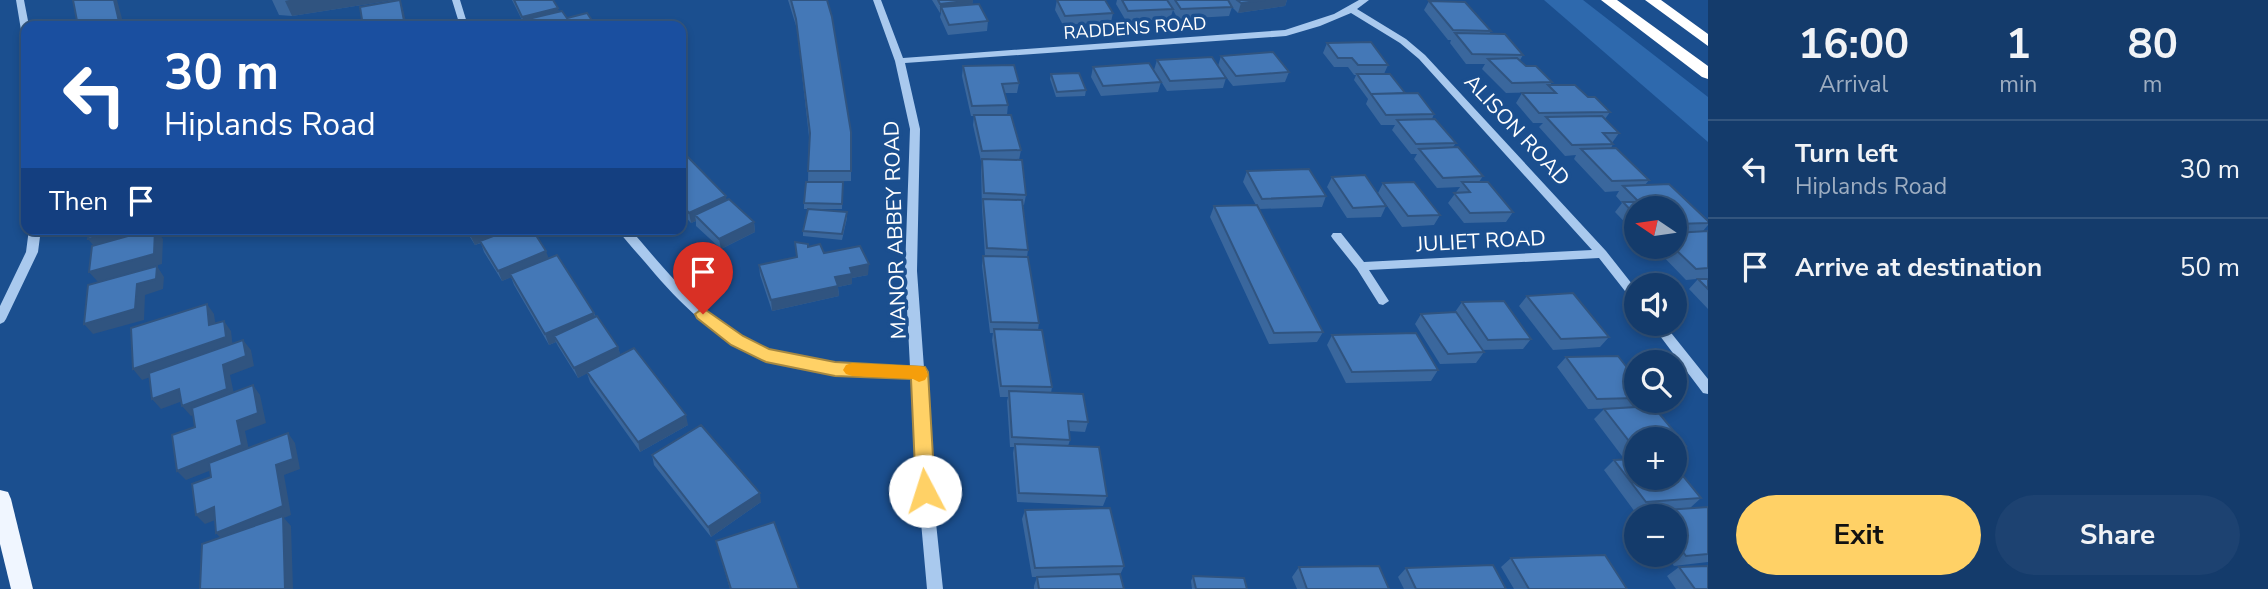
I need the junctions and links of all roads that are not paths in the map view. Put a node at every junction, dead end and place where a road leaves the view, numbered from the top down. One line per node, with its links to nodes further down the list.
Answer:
1 (20, 0): 8 (street)
2 (456, 0): 9 (street)
3 (877, 0): 11 (street, MANOR ABBEY ROAD)
4 (1365, 0): 7 (street, RADDENS ROAD)
5 (1608, 0): 12 (highway)
6 (1652, 0): 10 (highway)
7 (1352, 10): 11 (street, RADDENS ROAD); 16 (street, ALISON ROAD)
8 (24, 21)
9 (462, 21)
10 (1708, 41)
11 (900, 61): 22 (street, MANOR ABBEY ROAD)
12 (1708, 75)
13 (35, 235): 20 (street)
14 (628, 235): 22 (street)
15 (1337, 236): 17 (street)
16 (1602, 254): 17 (street, JULIET ROAD); 18 (street, ALISON ROAD)
17 (1361, 266): 19 (street)
18 (1624, 282)
19 (1382, 301)
20 (0, 319)
21 (1666, 336): 23 (street)
22 (919, 372): 26 (street, MANOR ABBEY ROAD)
23 (1708, 389)
24 (0, 499): 25 (main road)
25 (22, 589)
26 (935, 589)

